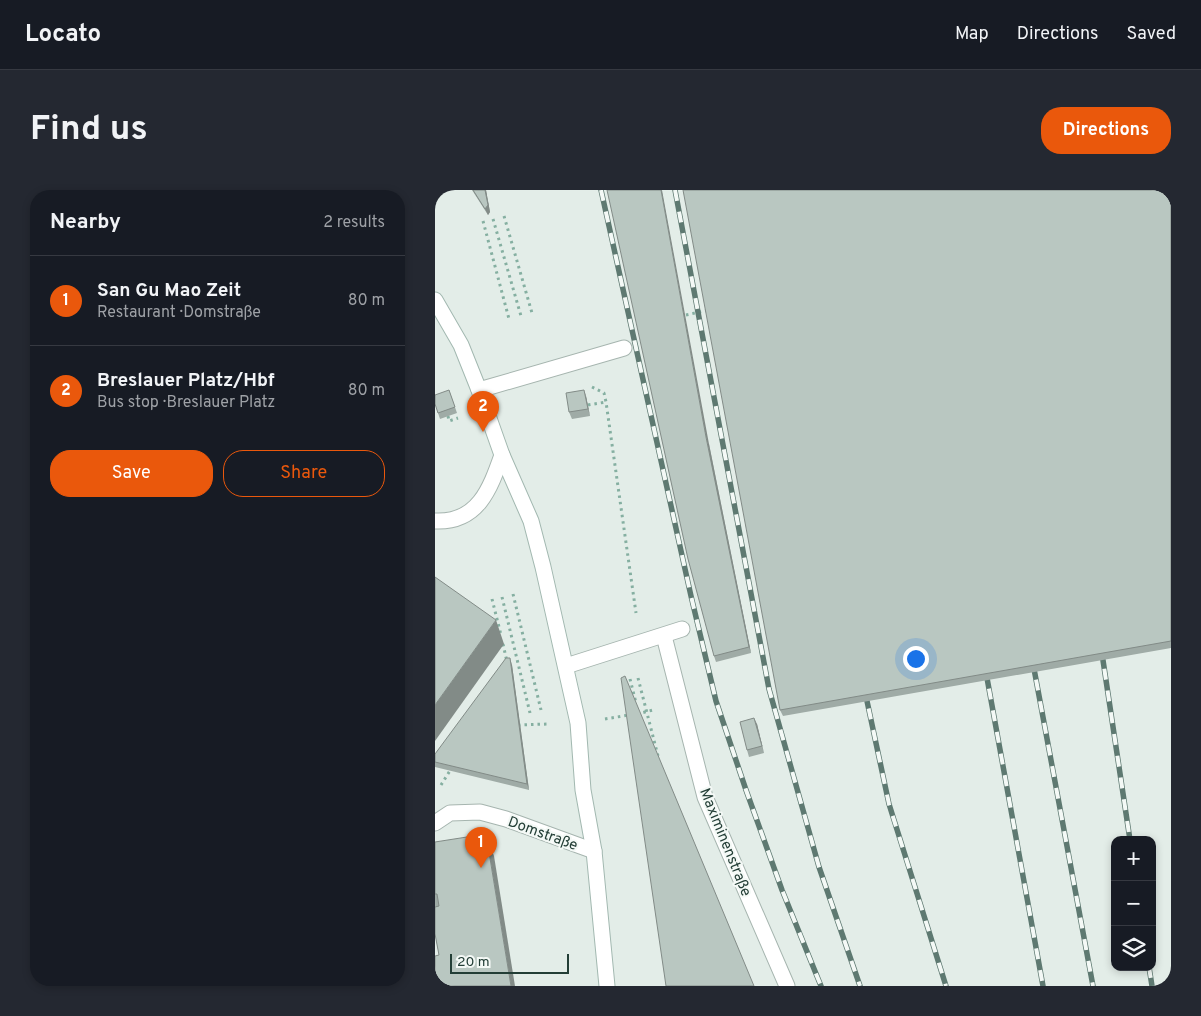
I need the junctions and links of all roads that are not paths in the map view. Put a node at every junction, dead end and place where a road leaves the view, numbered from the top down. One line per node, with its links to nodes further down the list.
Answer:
1 (435, 300): 3 (main road)
2 (624, 348): 3 (main road)
3 (479, 390): 4 (main road)
4 (502, 455): 5 (main road); 8 (main road)
5 (435, 521)
6 (682, 629): 7 (main road)
7 (664, 636): 8 (main road); 12 (main road, Maximinenstraße)
8 (566, 666): 10 (main road)
9 (435, 823): 10 (main road, Domstraße)
10 (594, 852): 11 (main road)
11 (607, 986)
12 (787, 986)

